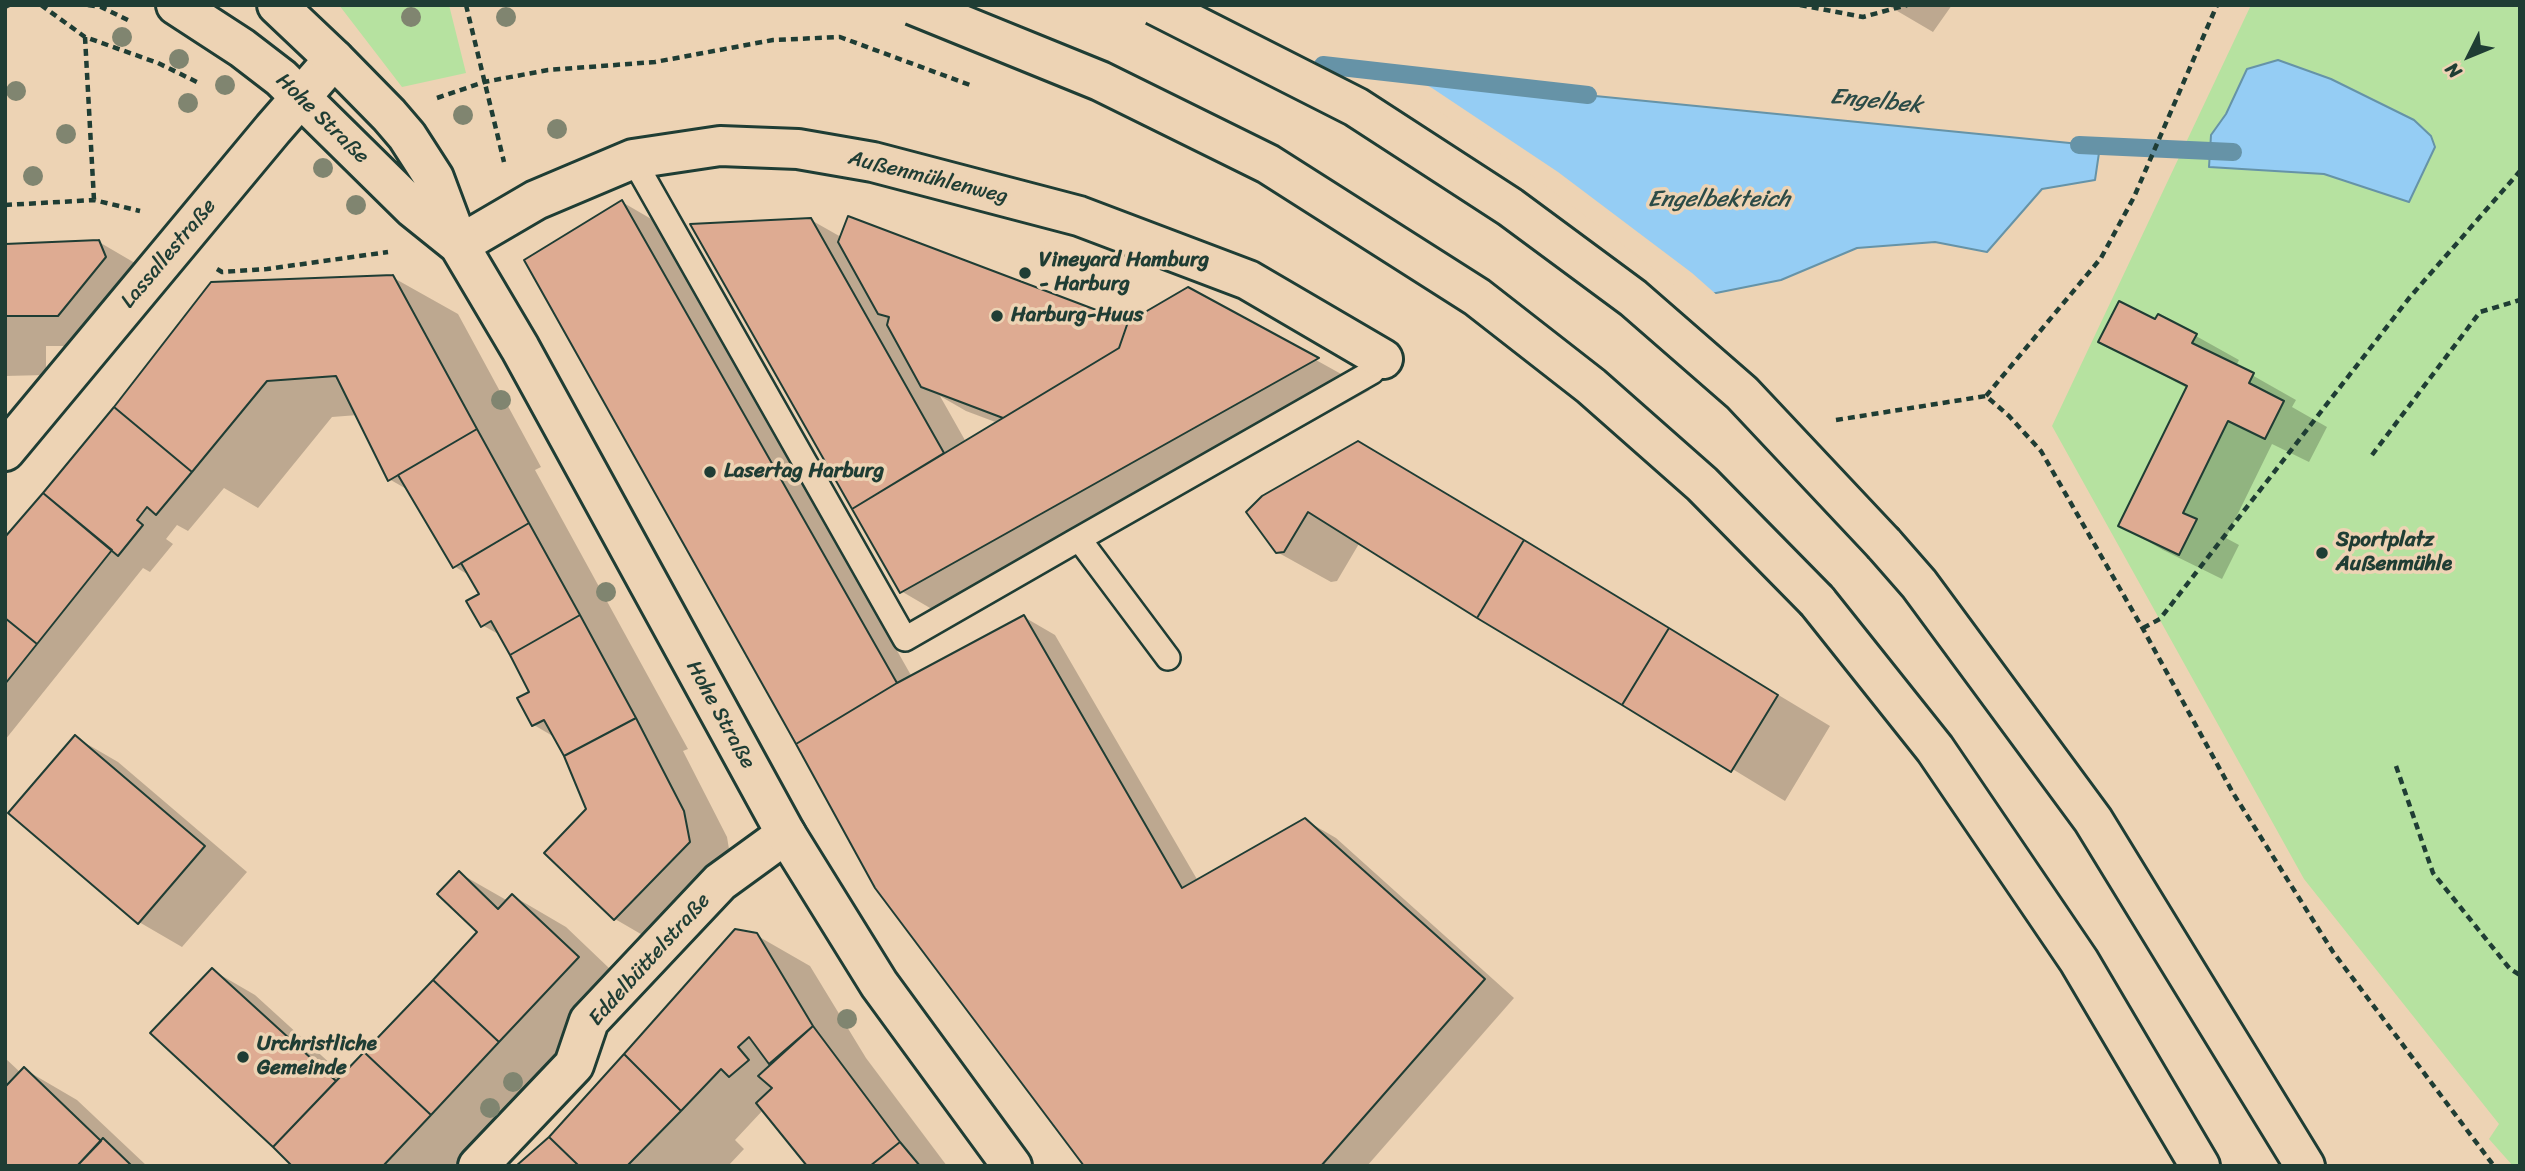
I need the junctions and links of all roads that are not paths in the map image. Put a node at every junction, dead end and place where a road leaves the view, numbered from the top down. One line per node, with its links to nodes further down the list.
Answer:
1 (176, 5): 6 (main road, Hohe Straße)
2 (277, 5): 5 (main road, Hohe Straße)
3 (913, 5): 16 (main road, bridge)
4 (1155, 5): 17 (main road, bridge)
5 (334, 59): 6 (main road, Lassallestraße); 8 (main road, Hohe Straße)
6 (299, 97): 8 (main road, Hohe Straße); 10 (main road, Lassallestraße)
7 (633, 159): 8 (main road, Außenmühlenweg); 9 (main road, Außenmühlenweg); 11 (lane)
8 (458, 245): 13 (main road, Hohe Straße)
9 (1383, 359): 11 (lane)
10 (5, 452)
11 (1079, 539): 12 (lane)
12 (1168, 658)
13 (786, 834): 14 (main road, Eddelbüttelstraße); 15 (main road, Hohe Straße)
14 (478, 1166)
15 (1012, 1166)
16 (2200, 1166)
17 (2305, 1166)

